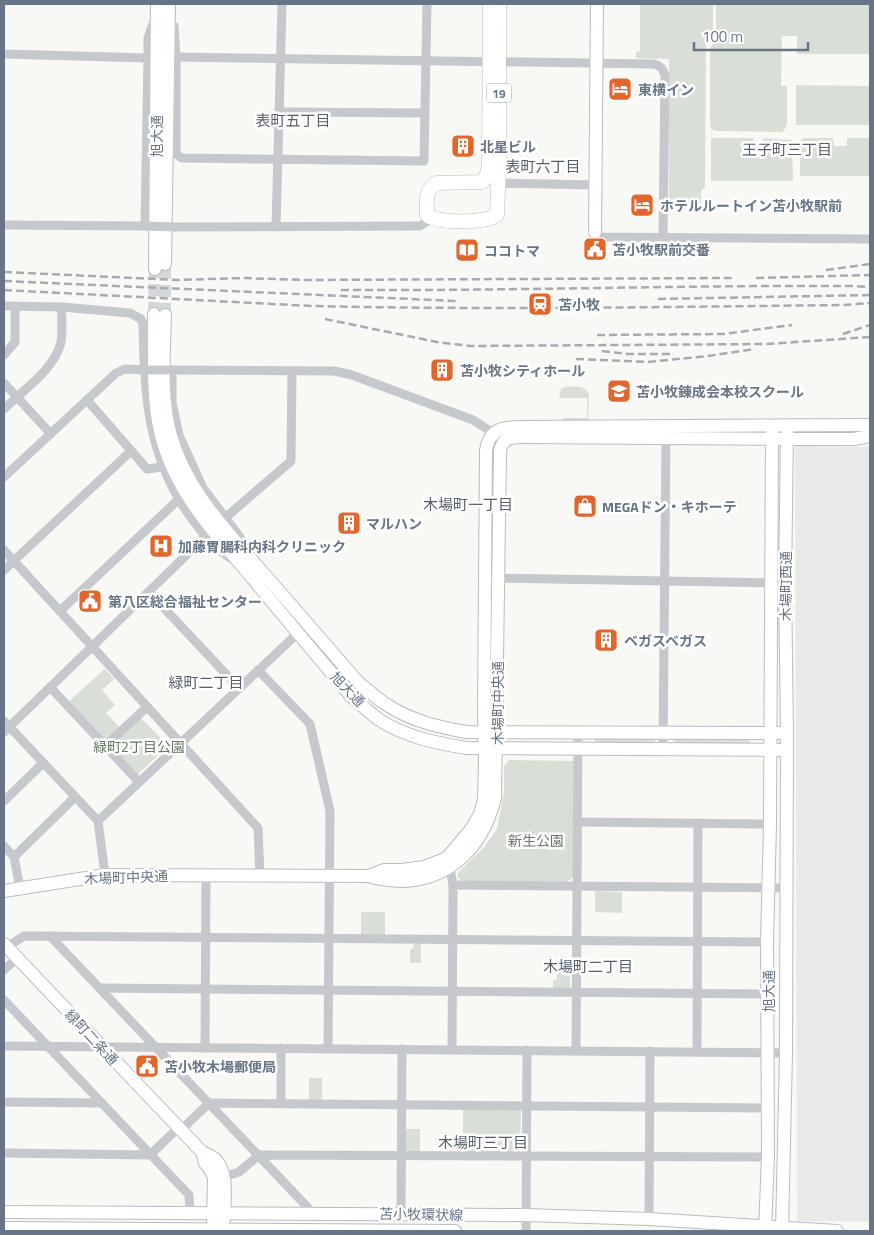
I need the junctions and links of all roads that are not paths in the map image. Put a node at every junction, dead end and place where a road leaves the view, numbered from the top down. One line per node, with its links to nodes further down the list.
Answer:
1 (282, 4): 10 (street)
2 (427, 4): 11 (street)
3 (490, 4): 12 (main road, 19)
4 (499, 4): 12 (main road, 19)
5 (597, 4): 13 (street)
6 (163, 7): 8 (street); 9 (street); 26 (street, 旭大通)
7 (4, 54): 9 (street)
8 (176, 57): 10 (street); 16 (street)
9 (148, 58): 21 (street)
10 (281, 58): 11 (street); 14 (street)
11 (426, 60): 12 (street); 15 (street)
12 (494, 62): 13 (street); 17 (main road, 19)
13 (598, 63): 18 (street); 24 (street)
14 (279, 112): 15 (street); 16 (street)
15 (425, 112): 16 (street)
16 (278, 159): 22 (street)
17 (492, 180): 18 (street); 19 (main road); 19 (main road)
18 (595, 185): 23 (street)
19 (431, 219): 22 (street)
20 (4, 225): 21 (street)
21 (146, 226): 22 (street, bridge)
22 (276, 227)
23 (594, 232): 24 (street)
24 (664, 236): 25 (street)
25 (870, 239)
26 (160, 266)
27 (4, 306): 28 (street)
28 (15, 306): 29 (street); 31 (street)
29 (62, 307): 32 (street); 36 (street)
30 (160, 314): 56 (street, 旭大通)
31 (4, 355)
32 (147, 370): 33 (street, bridge); 37 (street); 49 (street)
33 (169, 370): 34 (street); 52 (street)
34 (292, 371): 45 (street); 52 (street)
35 (4, 383): 36 (street)
36 (16, 397): 38 (street); 43 (street)
37 (87, 400): 43 (street); 48 (street)
38 (4, 408)
39 (787, 424): 40 (street); 41 (street); 47 (street, 木場町西通)
40 (870, 425)
41 (772, 426): 42 (street); 46 (street, 木場町西通)
42 (666, 432): 45 (street); 46 (street); 59 (street)
43 (51, 434): 50 (street)
44 (870, 436): 47 (street)
45 (499, 437): 58 (street, 木場町中央通)
46 (772, 439): 47 (street); 60 (street, 木場町西通)
47 (787, 440): 61 (street, 木場町西通)
48 (131, 451): 49 (street); 55 (street)
49 (162, 467): 51 (street)
50 (4, 477)
51 (178, 500): 53 (street); 63 (street)
52 (224, 518): 56 (street)
53 (205, 537): 56 (street); 62 (street)
54 (4, 550): 55 (street)
55 (14, 561): 57 (street); 63 (street)
56 (245, 561): 64 (street, 旭大通); 71 (street, 旭大通)
57 (4, 570)
58 (492, 578): 59 (street); 71 (street, 木場町中央通)
59 (665, 581): 60 (street); 73 (street)
60 (771, 583): 61 (street); 74 (street, 木場町西通)
61 (785, 583): 75 (street, 木場町西通)
62 (149, 592): 65 (street); 68 (street)
63 (60, 611): 65 (street)
64 (298, 633): 66 (street); 78 (street, 旭大通)
65 (92, 647): 67 (street); 69 (street)
66 (258, 670): 68 (street); 97 (street)
67 (50, 687): 70 (street); 77 (street)
68 (239, 688): 76 (street)
69 (147, 707): 76 (street); 77 (street)
70 (6, 727): 83 (street)
71 (490, 732): 72 (street, 旭大通); 78 (street, 木場町中央通)
72 (578, 732): 73 (street, 旭大通); 79 (street)
73 (663, 732): 74 (street, 旭大通); 80 (street)
74 (770, 732): 75 (street, 旭大通); 81 (street, 旭大通)
75 (787, 733): 82 (street, 旭大通)
76 (180, 743): 84 (street); 96 (street)
77 (105, 746): 84 (street)
78 (490, 748): 79 (street, 旭大通); 93 (street, 木場町中央通)
79 (578, 749): 80 (street, 旭大通); 88 (street)
80 (663, 749): 81 (street, 旭大通)
81 (770, 750): 82 (street, 旭大通); 90 (street, 旭大通)
82 (786, 750): 103 (street, 旭大通)
83 (43, 763): 85 (street); 86 (street)
84 (139, 782): 87 (street)
85 (76, 797): 87 (street); 92 (street)
86 (4, 801)
87 (98, 821): 94 (street)
88 (577, 822): 89 (street); 99 (street)
89 (698, 823): 90 (street); 100 (street)
90 (770, 824): 102 (street, 旭大通)
91 (4, 846): 92 (street)
92 (14, 857): 101 (street)
93 (448, 863): 97 (street, 木場町中央通); 98 (street)
94 (105, 875): 95 (street, 木場町中央通); 101 (street, 木場町中央通)
95 (206, 875): 96 (street, 木場町中央通); 106 (street)
96 (260, 875): 97 (street, 木場町中央通)
97 (329, 876): 107 (street)
98 (453, 885): 99 (street); 108 (street)
99 (577, 886): 100 (street); 109 (street)
100 (698, 887): 102 (street); 110 (street)
101 (20, 888): 104 (street, 木場町中央通)
102 (768, 888): 103 (street); 111 (street, 旭大通)
103 (786, 888): 137 (street, 旭大通)
104 (4, 890)
105 (50, 936): 106 (street); 112 (street); 115 (street)
106 (205, 937): 107 (street); 116 (street)
107 (329, 938): 108 (street); 117 (street)
108 (453, 939): 109 (street); 118 (street)
109 (576, 940): 110 (street); 119 (street)
110 (697, 941): 111 (street); 120 (street)
111 (767, 942): 121 (street, 旭大通)
112 (5, 945): 113 (street, 緑町二条通)
113 (17, 958): 114 (street); 125 (street, 緑町二条通)
114 (4, 970)
115 (101, 988): 116 (street); 126 (street)
116 (205, 989): 117 (street); 127 (street)
117 (328, 990): 118 (street); 129 (street)
118 (453, 991): 119 (street); 131 (street)
119 (576, 992): 120 (street); 133 (street)
120 (697, 994): 121 (street); 135 (street)
121 (767, 994): 136 (street, 旭大通)
122 (4, 1000): 124 (street)
123 (4, 1046): 124 (street)
124 (46, 1047): 125 (street); 139 (street)
125 (101, 1047): 126 (street); 146 (street, 緑町二条通)
126 (155, 1047): 127 (street); 140 (street)
127 (205, 1048): 128 (street)
128 (281, 1048): 129 (street); 141 (street)
129 (328, 1049): 130 (street)
130 (402, 1049): 131 (street); 142 (street)
131 (452, 1050): 132 (street)
132 (527, 1050): 133 (street); 143 (street)
133 (576, 1051): 134 (street)
134 (650, 1051): 135 (street); 144 (street)
135 (697, 1052): 136 (street)
136 (768, 1052): 137 (street); 145 (street, 旭大通)
137 (786, 1053): 168 (street, 旭大通)
138 (4, 1102): 139 (street)
139 (101, 1103): 149 (street)
140 (209, 1103): 141 (street); 146 (street); 150 (street)
141 (281, 1103): 142 (street)
142 (402, 1104): 143 (street); 151 (street)
143 (526, 1106): 144 (street); 152 (street)
144 (650, 1107): 145 (street); 153 (street)
145 (768, 1108): 154 (street, 旭大通)
146 (180, 1128): 147 (street, 緑町二条通); 149 (street)
147 (202, 1152): 155 (street, 緑町二条通); 159 (street, 緑町二条通)
148 (4, 1153): 149 (street)
149 (150, 1155): 158 (street)
150 (259, 1155): 151 (street); 155 (street); 160 (street)
151 (402, 1156): 152 (street); 161 (street)
152 (526, 1156): 153 (street); 162 (street)
153 (650, 1156): 154 (street); 163 (street)
154 (768, 1157): 165 (street, 旭大通)
155 (223, 1177): 159 (street, 緑町二条通)
156 (4, 1212): 157 (street, 苫小牧環状線)
157 (108, 1212): 158 (street, 苫小牧環状線); 166 (street)
158 (190, 1213): 159 (street, 苫小牧環状線)
159 (219, 1213): 160 (street, 苫小牧環状線); 167 (street, 緑町二条通)
160 (313, 1213): 161 (street, 苫小牧環状線)
161 (401, 1214): 162 (street, 苫小牧環状線)
162 (526, 1215): 163 (street, 苫小牧環状線); 170 (street)
163 (649, 1219): 165 (street, 苫小牧環状線)
164 (4, 1228): 166 (street, 苫小牧環状線)
165 (765, 1229): 168 (street, 苫小牧環状線)
166 (108, 1230): 167 (street, 苫小牧環状線)
167 (218, 1230): 169 (street, 苫小牧環状線)
168 (782, 1230): 171 (street, 苫小牧環状線)
169 (454, 1231)
170 (526, 1231)
171 (837, 1231)

